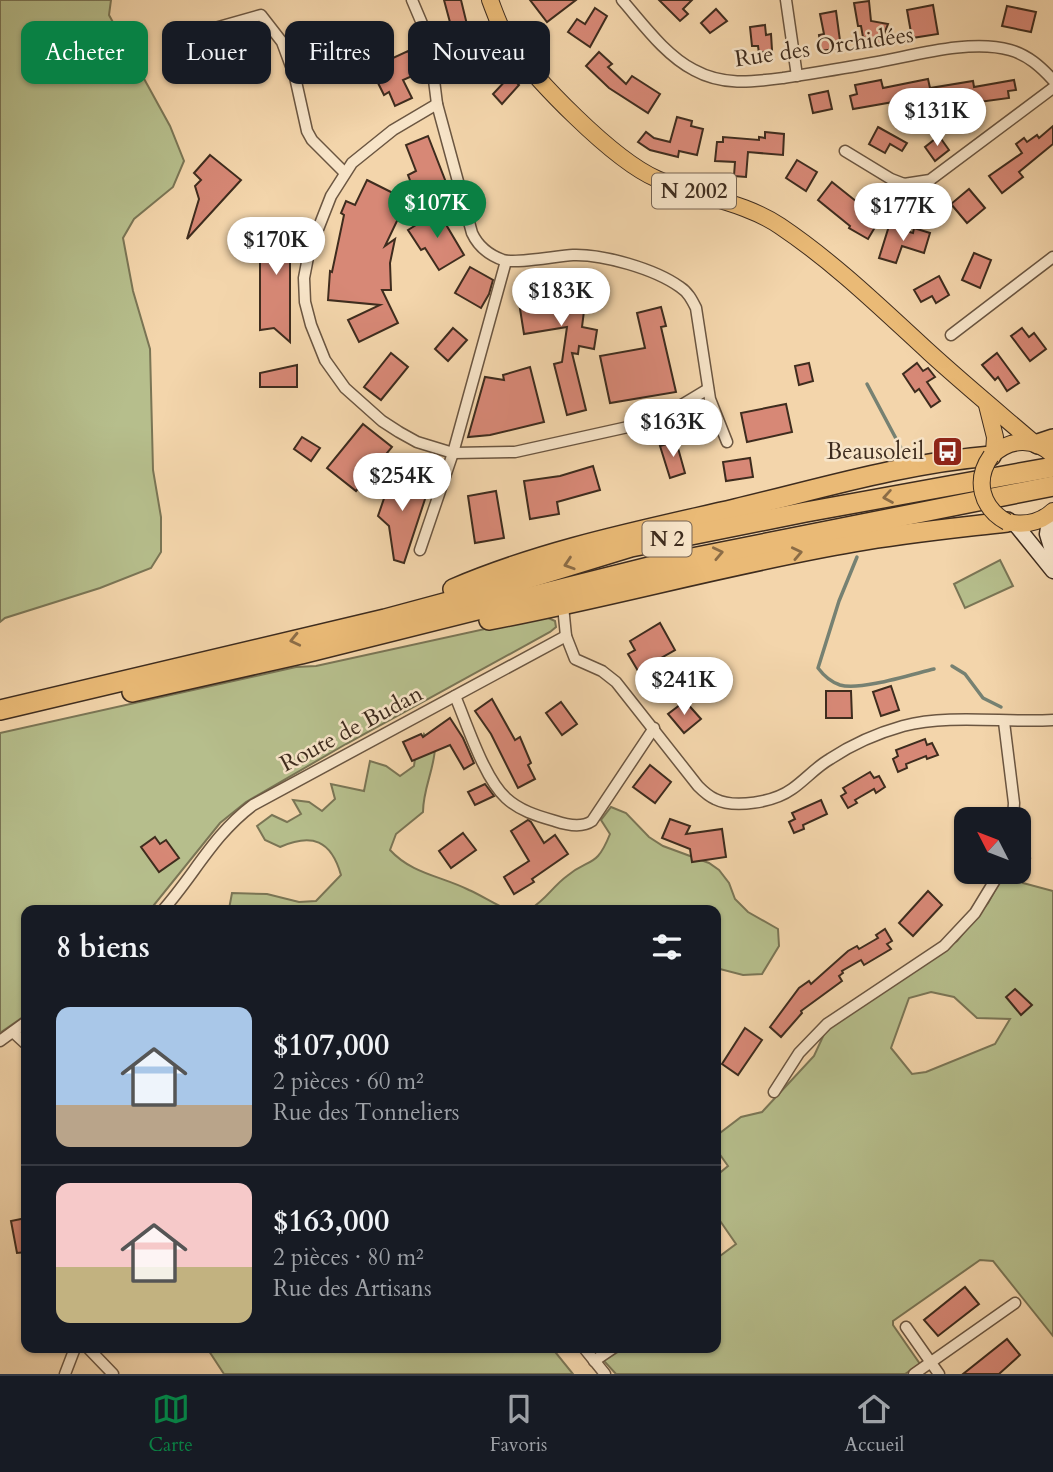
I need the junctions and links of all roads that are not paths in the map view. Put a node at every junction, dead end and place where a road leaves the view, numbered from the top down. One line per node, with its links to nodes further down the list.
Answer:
1 (412, 0): 11 (street)
2 (490, 0): 18 (main road, N 2002)
3 (622, 0): 8 (street, Rue des Orchidées)
4 (786, 0): 8 (street)
5 (240, 21): 6 (street)
6 (266, 21)
7 (271, 28): 13 (street)
8 (797, 76): 9 (street, Rue des Orchidées)
9 (1053, 80)
10 (1053, 88): 12 (street)
11 (436, 104): 13 (street); 15 (street)
12 (845, 151)
13 (345, 173): 21 (street)
14 (1053, 257): 16 (street)
15 (506, 261): 17 (street); 21 (street)
16 (951, 335)
17 (708, 389): 19 (street); 21 (street)
18 (987, 405): 20 (main road, N 2002); 22 (main road)
19 (727, 442)
20 (1045, 445): 22 (main road)
21 (453, 453): 27 (street)
22 (992, 454): 26 (main road, bridge); 31 (highway)
23 (1053, 467): 31 (highway, N 2, one-way to 31)
24 (1053, 486): 31 (highway, N 2, one-way to 24)
25 (1051, 512): 26 (main road); 28 (street)
26 (1011, 523): 29 (street); 30 (highway, one-way to 26)
27 (420, 551)
28 (1053, 554)
29 (1053, 570)
30 (563, 606): 31 (highway); 32 (street)
31 (388, 626): 34 (highway, N 2, one-way to 34); 36 (highway, N 2)
32 (566, 636): 33 (street, Route de Budan); 38 (street)
33 (455, 696): 38 (street); 41 (street, Route de Budan)
34 (0, 710)
35 (1053, 720): 37 (street)
36 (0, 722)
37 (1004, 722): 38 (street); 39 (street)
38 (654, 728)
39 (1014, 807)
40 (993, 884): 46 (street)
41 (167, 905)
42 (21, 1026): 43 (street)
43 (13, 1032): 44 (street); 45 (street)
44 (21, 1039)
45 (0, 1041)
46 (774, 1092)
47 (1015, 1303): 54 (street)
48 (906, 1327): 54 (street)
49 (73, 1353): 55 (street)
50 (94, 1353): 56 (street)
51 (588, 1353): 53 (street)
52 (606, 1353): 53 (street)
53 (594, 1361): 57 (street)
54 (931, 1362): 58 (street); 59 (street)
55 (65, 1374)
56 (113, 1374)
57 (605, 1374)
58 (914, 1374)
59 (939, 1374)

